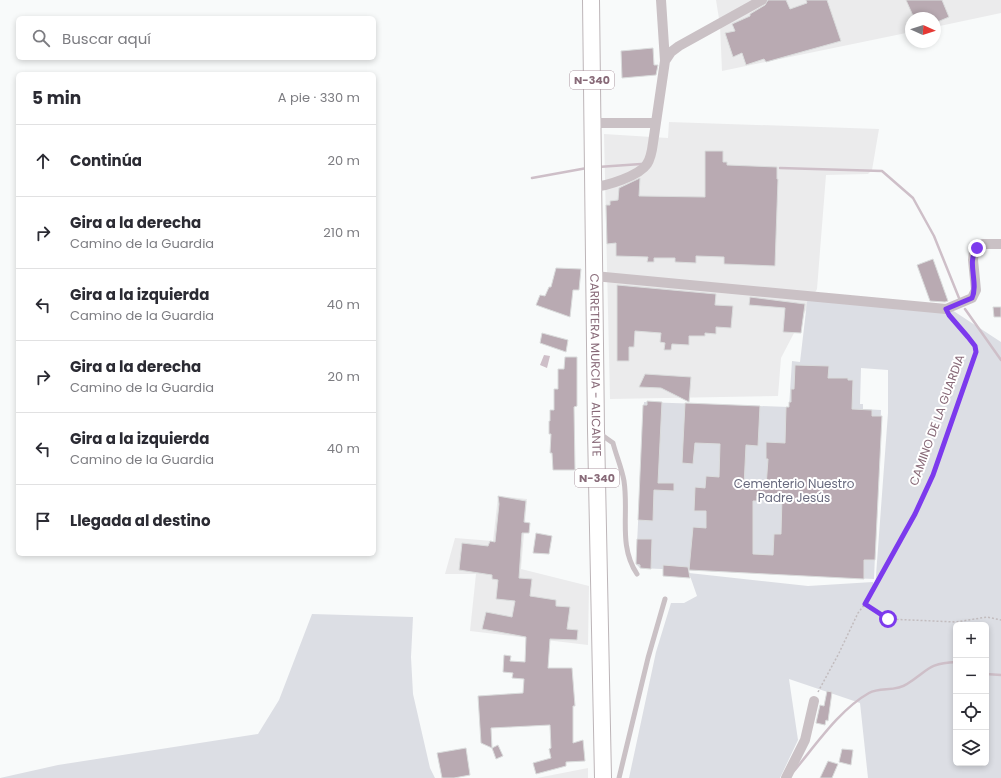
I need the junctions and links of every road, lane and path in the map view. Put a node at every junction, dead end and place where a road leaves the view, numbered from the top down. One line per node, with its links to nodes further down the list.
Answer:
1 (591, 0): 5 (highway, CARRETERA MURCIA - ALICANTE / N-340)
2 (661, 0): 4 (street)
3 (762, 0): 4 (street)
4 (665, 61): 6 (street)
5 (592, 123): 6 (street); 7 (highway, CARRETERA MURCIA - ALICANTE / N-340)
6 (655, 123): 7 (street)
7 (593, 182): 9 (highway, CARRETERA MURCIA - ALICANTE / N-340)
8 (1001, 244): 10 (street)
9 (594, 276): 10 (street); 11 (highway, CARRETERA MURCIA - ALICANTE / N-340)
10 (946, 309): 14 (path, CAMINO DE LA GUARDIA)
11 (596, 432): 12 (lane); 17 (highway, CARRETERA MURCIA - ALICANTE / N-340)
12 (637, 574)
13 (665, 599): 18 (lane)
14 (865, 604): 15 (path); 16 (path, CAMINO DE LA GUARDIA)
15 (1001, 620)
16 (814, 701): 19 (street)
17 (603, 778)
18 (619, 778)
19 (786, 778)

